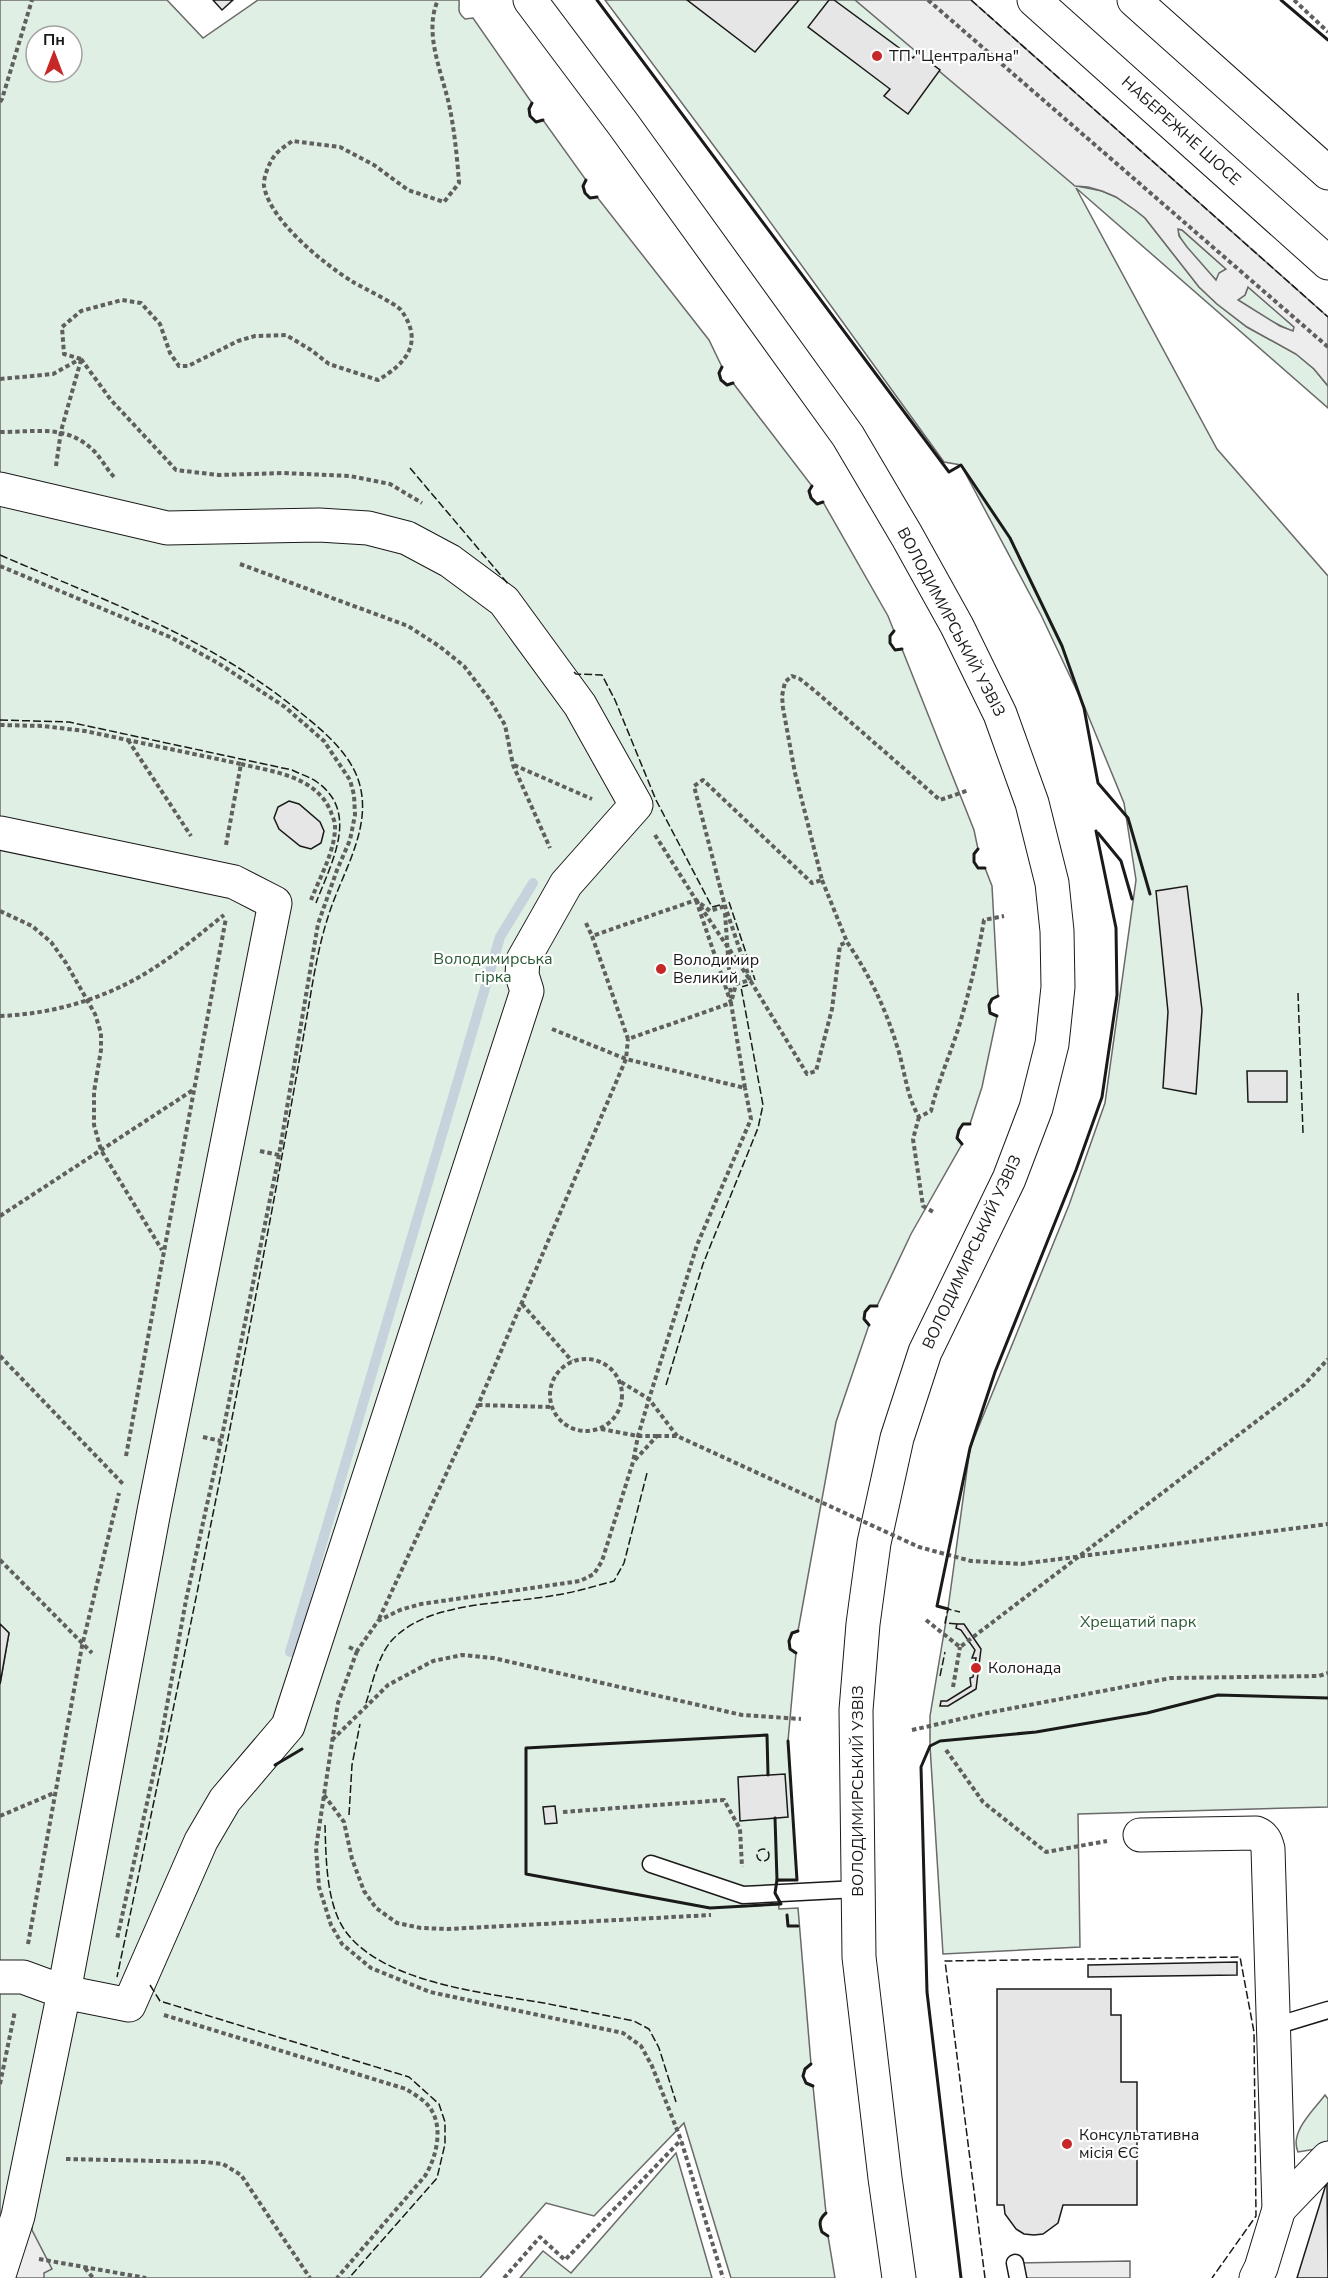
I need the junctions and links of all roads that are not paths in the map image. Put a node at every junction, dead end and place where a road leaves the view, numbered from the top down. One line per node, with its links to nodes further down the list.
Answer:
1 (530, 0): 10 (street, ВОЛОДИМИРСЬКИЙ УЗВІЗ)
2 (1034, 0): 5 (street, НАБЕРЕЖНЕ ШОСЕ)
3 (1134, 0): 4 (street)
4 (1328, 173)
5 (1328, 263)
6 (0, 489): 12 (street)
7 (0, 833): 12 (street)
8 (1140, 1835): 14 (street)
9 (651, 1864): 10 (lane)
10 (857, 1889): 18 (street, ВОЛОДИМИРСЬКИЙ УЗВІЗ)
11 (11, 1977): 12 (street)
12 (64, 1992): 17 (street)
13 (1328, 2010): 14 (lane)
14 (1275, 2026): 16 (street)
15 (1328, 2158): 16 (street)
16 (1280, 2209): 19 (street)
17 (3, 2263)
18 (899, 2278)
19 (1256, 2278)

